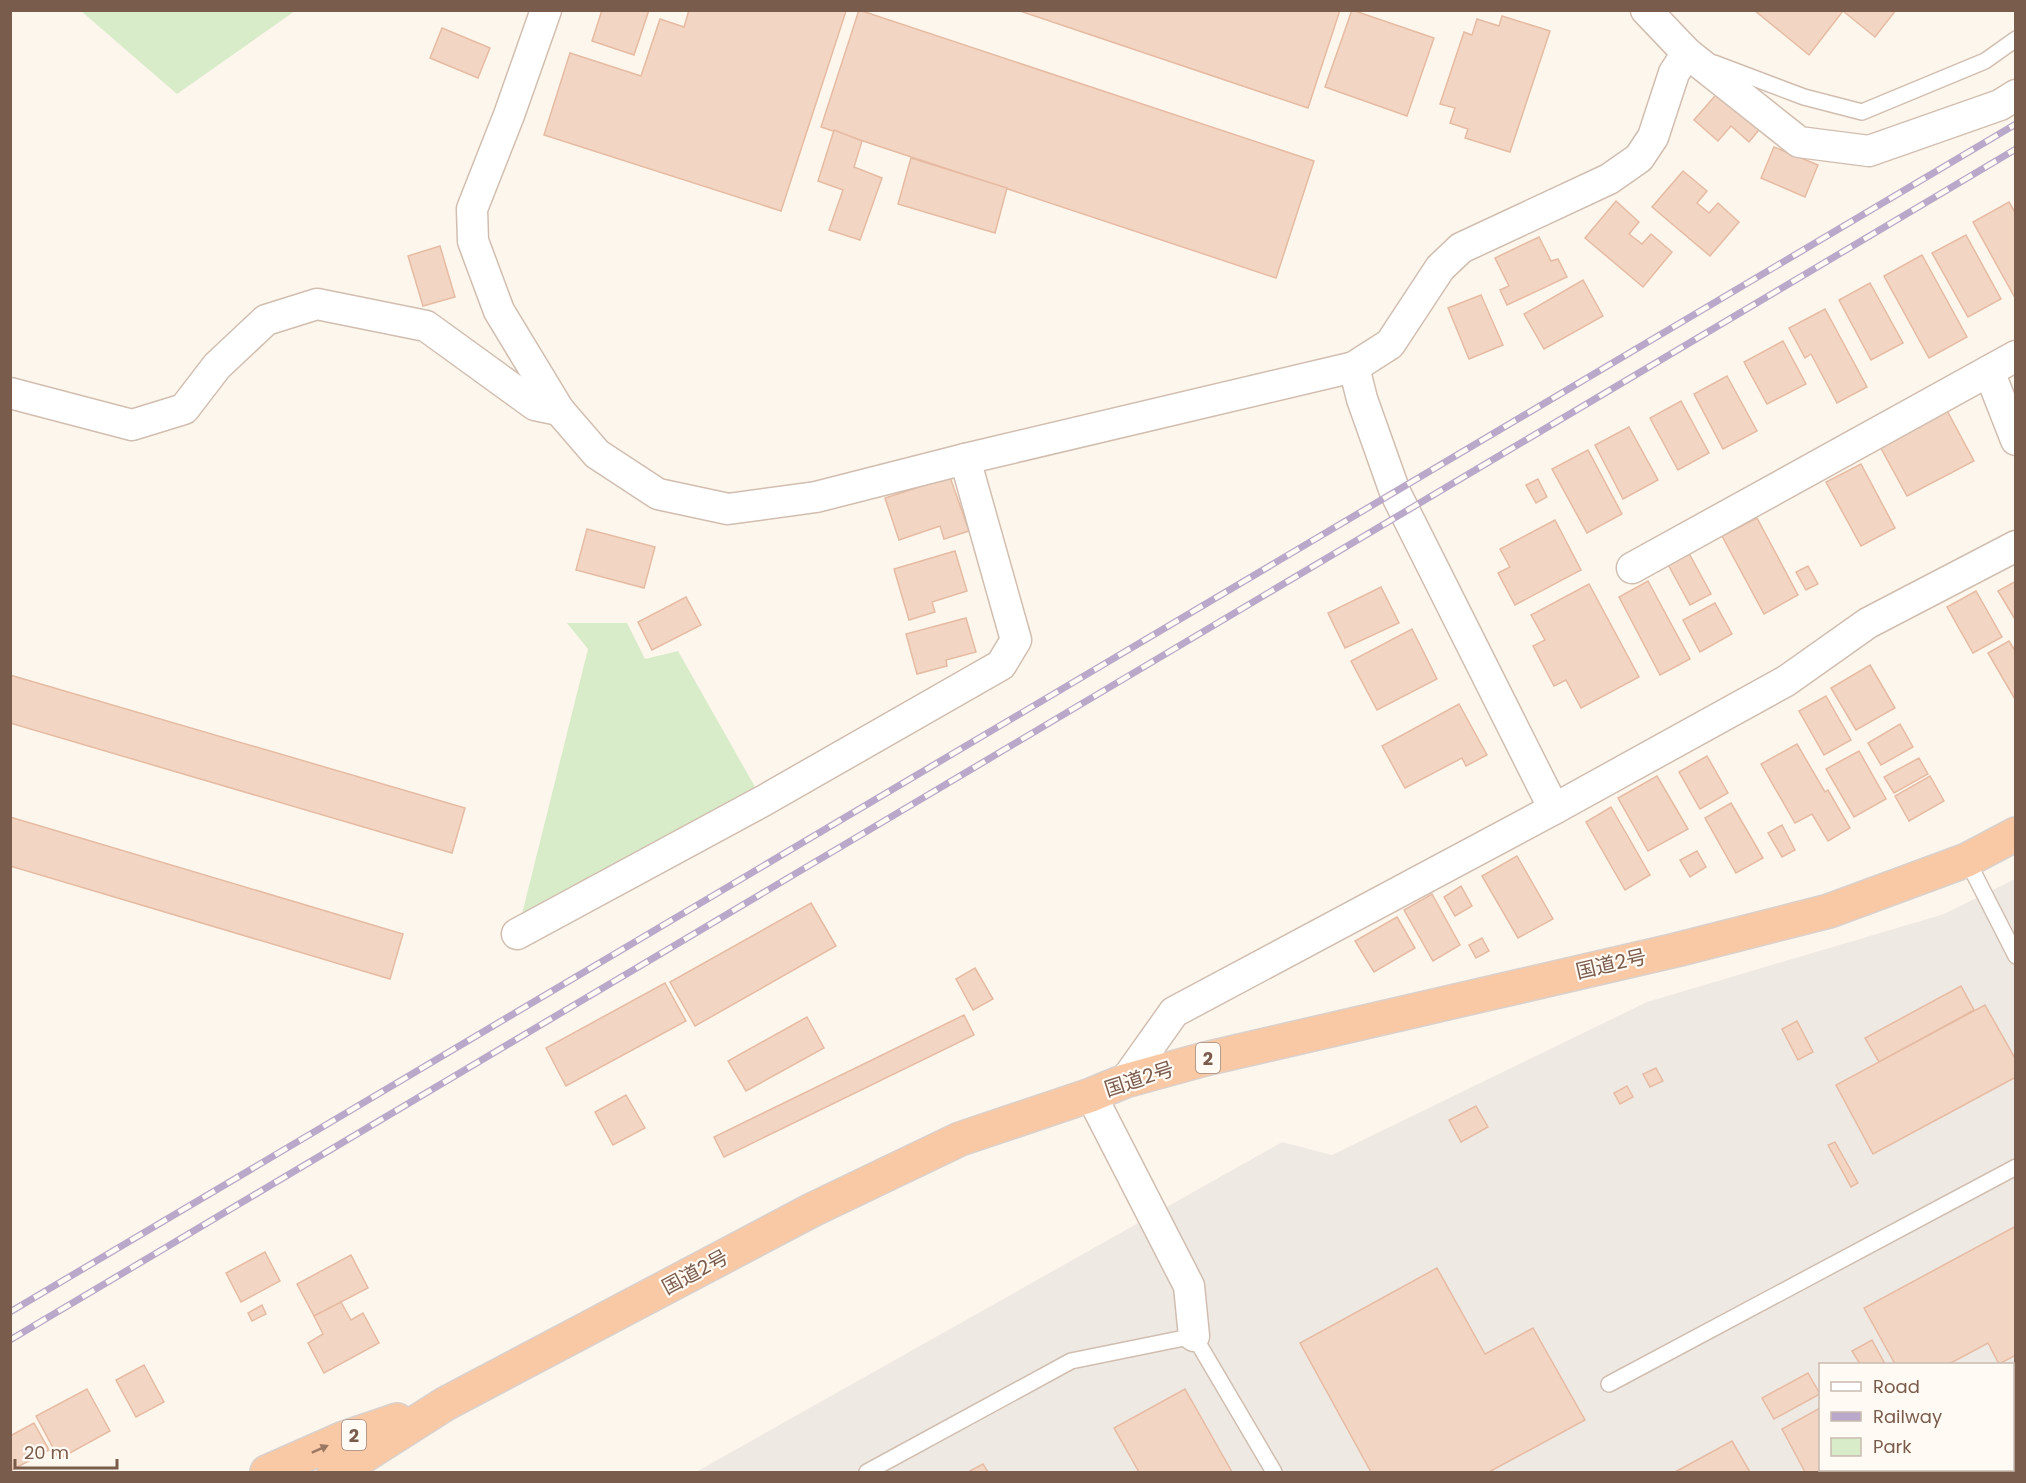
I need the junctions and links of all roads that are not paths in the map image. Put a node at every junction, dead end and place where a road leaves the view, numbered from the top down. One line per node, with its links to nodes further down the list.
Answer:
1 (546, 10): 11 (street)
2 (1646, 10): 5 (street)
3 (1665, 10): 5 (lane)
4 (2016, 39): 5 (lane)
5 (1687, 53): 6 (street); 8 (street)
6 (2016, 95)
7 (2016, 356): 9 (street)
8 (1354, 367): 13 (street); 16 (street)
9 (1989, 371): 12 (street); 15 (street)
10 (10, 393): 11 (street)
11 (560, 410): 13 (street)
12 (2016, 440)
13 (965, 459): 19 (street)
14 (2016, 546): 16 (street)
15 (1632, 568)
16 (1554, 809): 21 (street)
17 (2016, 834): 18 (highway, 国道2号 / 2)
18 (1968, 860): 20 (lane); 21 (highway, 国道2号 / 2)
19 (517, 934)
20 (2016, 956)
21 (1125, 1081): 22 (highway, 国道2号 / 2)
22 (1091, 1095): 24 (street); 26 (highway, 国道2号 / 2)
23 (2016, 1167): 25 (lane)
24 (1194, 1336): 29 (lane); 30 (lane)
25 (1609, 1384)
26 (445, 1404): 27 (highway, 国道2号 / 2, one-way to 26); 28 (highway, 国道2号 / 2)
27 (267, 1473)
28 (334, 1473)
29 (867, 1473)
30 (1274, 1473)

